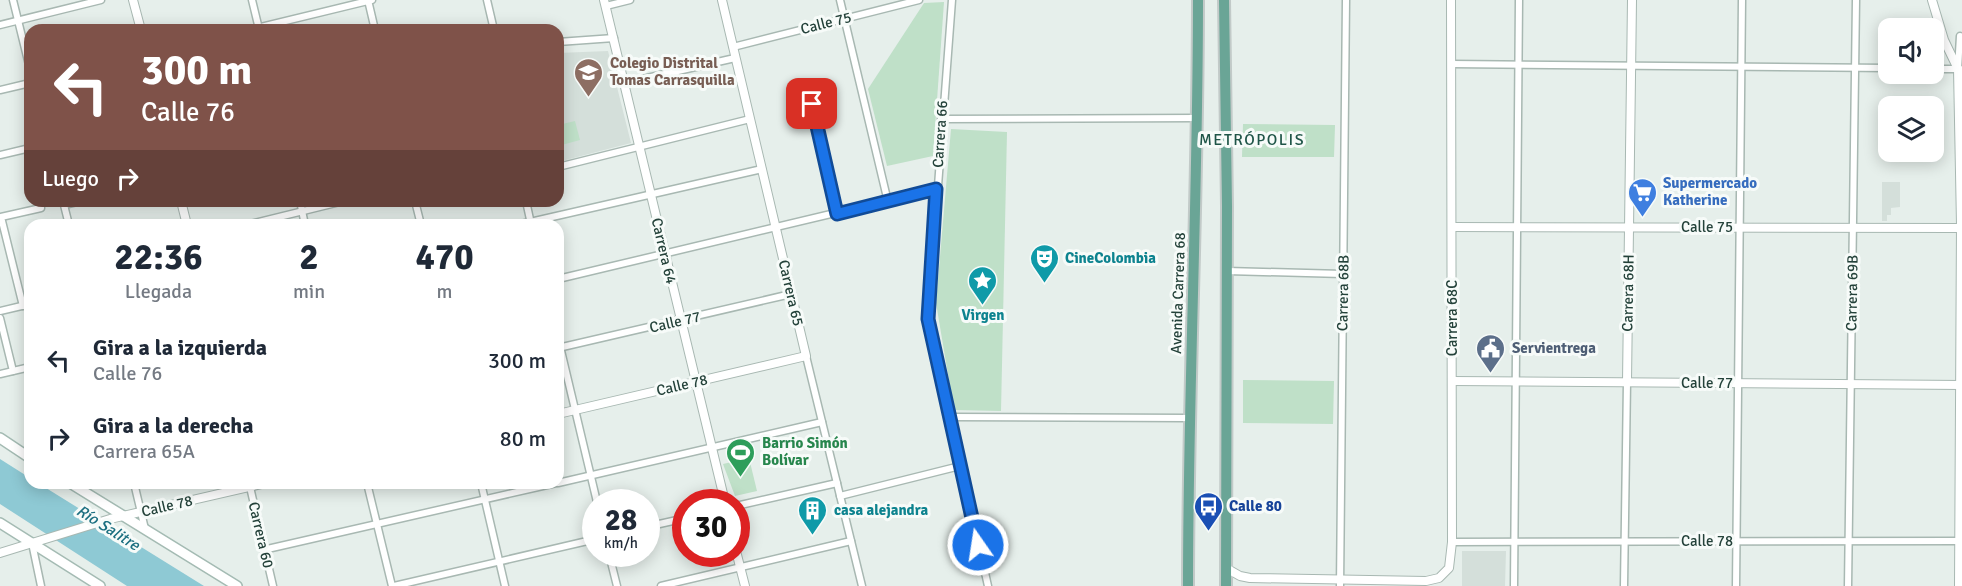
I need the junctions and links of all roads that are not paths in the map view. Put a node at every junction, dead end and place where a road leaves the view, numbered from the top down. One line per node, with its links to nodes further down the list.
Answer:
1 (14, 0): 24 (street)
2 (101, 0): 24 (street)
3 (133, 0): 25 (street)
4 (252, 0): 26 (street)
5 (370, 0): 27 (street); 28 (street)
6 (487, 0): 29 (street)
7 (630, 0): 21 (street)
8 (722, 0): 36 (street, Carrera 65)
9 (840, 0): 23 (street)
10 (919, 0): 23 (street, Calle 75)
11 (952, 0): 52 (street, Carrera 66)
12 (1198, 0): 50 (main road, Avenida Carrera 68)
13 (1224, 0): 78 (main road)
14 (1346, 0): 79 (street, Carrera 68B)
15 (1452, 0): 38 (street, Carrera 68C)
16 (1519, 0): 39 (street)
17 (1632, 0): 40 (street, Carrera 68H)
18 (1742, 0): 41 (street)
19 (1856, 0): 42 (street, Carrera 69B)
20 (1932, 0): 22 (street)
21 (605, 3): 32 (street, Carrera 64)
22 (1937, 18)
23 (845, 19): 36 (street, Calle 75); 60 (street)
24 (18, 20): 30 (street); 35 (street)
25 (139, 24)
26 (257, 24)
27 (277, 24)
28 (374, 24)
29 (493, 24)
30 (0, 25)
31 (1961, 36): 33 (street); 45 (street)
32 (614, 38): 34 (street); 46 (street, Carrera 64)
33 (1944, 40): 45 (street)
34 (564, 42)
35 (24, 44)
36 (733, 47): 37 (street, Carrera 65)
37 (735, 58): 46 (street); 51 (street, Carrera 65)
38 (1452, 64): 39 (street); 70 (street, Carrera 68C)
39 (1519, 65): 40 (street); 71 (street)
40 (1631, 66): 41 (street); 72 (street, Carrera 68H)
41 (1741, 66): 42 (street); 73 (street)
42 (1855, 67): 43 (street); 75 (street, Carrera 69B)
43 (1878, 68)
44 (1944, 69): 45 (street)
45 (1960, 69): 76 (street)
46 (625, 83): 53 (street, Carrera 64)
47 (24, 84): 48 (street)
48 (0, 90)
49 (812, 104): 65 (street)
50 (1198, 118): 52 (street); 103 (main road, Avenida Carrera 68)
51 (750, 119): 53 (street); 57 (street, Carrera 65)
52 (941, 119): 58 (street, Carrera 66)
53 (639, 146): 56 (street); 59 (street, Carrera 64)
54 (24, 149): 55 (street)
55 (0, 155)
56 (564, 165)
57 (762, 169): 59 (street); 74 (street, Carrera 65)
58 (936, 189): 60 (street); 102 (street, Carrera 66)
59 (651, 194): 69 (street); 77 (street, Carrera 64)
60 (888, 202): 65 (street)
61 (301, 207): 64 (street)
62 (319, 207): 64 (street)
63 (41, 208): 66 (street)
64 (302, 211): 67 (street); 68 (street)
65 (837, 214): 74 (street)
66 (1, 217): 82 (street)
67 (270, 219)
68 (304, 219)
69 (548, 219)
70 (1452, 227): 71 (street, Calle 75); 93 (street, Carrera 68C)
71 (1517, 227): 72 (street, Calle 75); 94 (street)
72 (1629, 227): 73 (street, Calle 75); 96 (street, Carrera 68H)
73 (1739, 227): 75 (street, Calle 75); 97 (street)
74 (776, 228): 77 (street); 81 (street, Carrera 65)
75 (1853, 228): 76 (street, Calle 75); 98 (street, Carrera 69B)
76 (1961, 228): 99 (street)
77 (665, 253): 80 (street); 86 (street, Carrera 64)
78 (1227, 271): 79 (street); 144 (main road)
79 (1343, 274): 146 (street, Carrera 68B)
80 (564, 278)
81 (791, 294): 86 (street, Calle 77); 88 (street, Carrera 65)
82 (24, 298)
83 (24, 305): 84 (street)
84 (0, 311)
85 (0, 318): 91 (street)
86 (681, 320): 87 (street, Calle 77); 95 (street, Carrera 64)
87 (564, 347)
88 (806, 356): 95 (street, Calle 78); 104 (street, Carrera 65)
89 (564, 367): 100 (street)
90 (24, 368): 91 (street)
91 (13, 371): 92 (street)
92 (0, 374)
93 (1452, 381): 94 (street, Calle 77); 135 (street, Carrera 68C)
94 (1516, 381): 96 (street, Calle 77); 136 (street)
95 (696, 382): 100 (street, Calle 78); 106 (street, Carrera 64)
96 (1627, 382): 97 (street, Calle 77); 137 (street, Carrera 68H)
97 (1738, 383): 98 (street, Calle 77); 130 (street)
98 (1851, 384): 99 (street, Calle 77); 131 (street, Carrera 69B)
99 (1961, 385): 132 (street)
100 (575, 410): 101 (street, Calle 78); 109 (street)
101 (564, 413)
102 (950, 417): 103 (street); 108 (street, Carrera 66)
103 (1188, 418): 158 (main road, Avenida Carrera 68)
104 (822, 422): 106 (street); 111 (street, Carrera 65)
105 (0, 438): 107 (main road)
106 (711, 447): 109 (street); 120 (street, Carrera 64)
107 (24, 454)
108 (960, 466): 121 (street); 157 (street, Carrera 66)
109 (590, 475): 110 (street); 119 (street)
110 (564, 481)
111 (837, 483): 121 (street, Carrera 65); 123 (street)
112 (80, 489): 125 (main road)
113 (135, 489): 124 (street)
114 (233, 489): 124 (street, Calle 78)
115 (250, 489): 138 (street, Carrera 60)
116 (368, 489): 127 (street)
117 (482, 489): 122 (street)
118 (530, 489): 122 (street)
119 (594, 489)
120 (722, 489)
121 (840, 496): 129 (street, Carrera 65)
122 (485, 499): 127 (street); 140 (street)
123 (750, 503)
124 (141, 512): 125 (street, Calle 78); 128 (street)
125 (123, 516): 128 (main road); 133 (street, Calle 78)
126 (0, 523): 133 (main road)
127 (377, 524): 138 (street); 151 (street)
128 (145, 530): 149 (main road)
129 (851, 541): 141 (street); 156 (street, Carrera 65)
130 (1737, 541): 131 (street, Calle 78); 137 (street, Calle 78); 163 (street)
131 (1848, 541): 132 (street, Calle 78); 164 (street, Carrera 69B)
132 (1960, 541): 165 (street)
133 (32, 542): 139 (street, Calle 78); 147 (street); 148 (main road)
134 (582, 542): 140 (street)
135 (1452, 542): 136 (street, Calle 78); 145 (street, Carrera 68C)
136 (1514, 542): 137 (street, Calle 78); 161 (street)
137 (1625, 542): 162 (street, Carrera 68H)
138 (263, 550): 150 (street, Carrera 60)
139 (0, 553)
140 (500, 561): 151 (street); 152 (street)
141 (750, 565)
142 (612, 567): 153 (street)
143 (740, 567): 154 (street); 155 (street)
144 (1226, 568): 146 (street); 159 (main road)
145 (1404, 581): 146 (street); 160 (street)
146 (1340, 583)
147 (41, 586)
148 (100, 586)
149 (237, 586)
150 (273, 586)
151 (393, 586)
152 (506, 586)
153 (617, 586)
154 (661, 586)
155 (745, 586)
156 (862, 586)
157 (988, 586)
158 (1188, 586)
159 (1226, 586)
160 (1421, 586)
161 (1514, 586)
162 (1624, 586)
163 (1736, 586)
164 (1848, 586)
165 (1959, 586)

